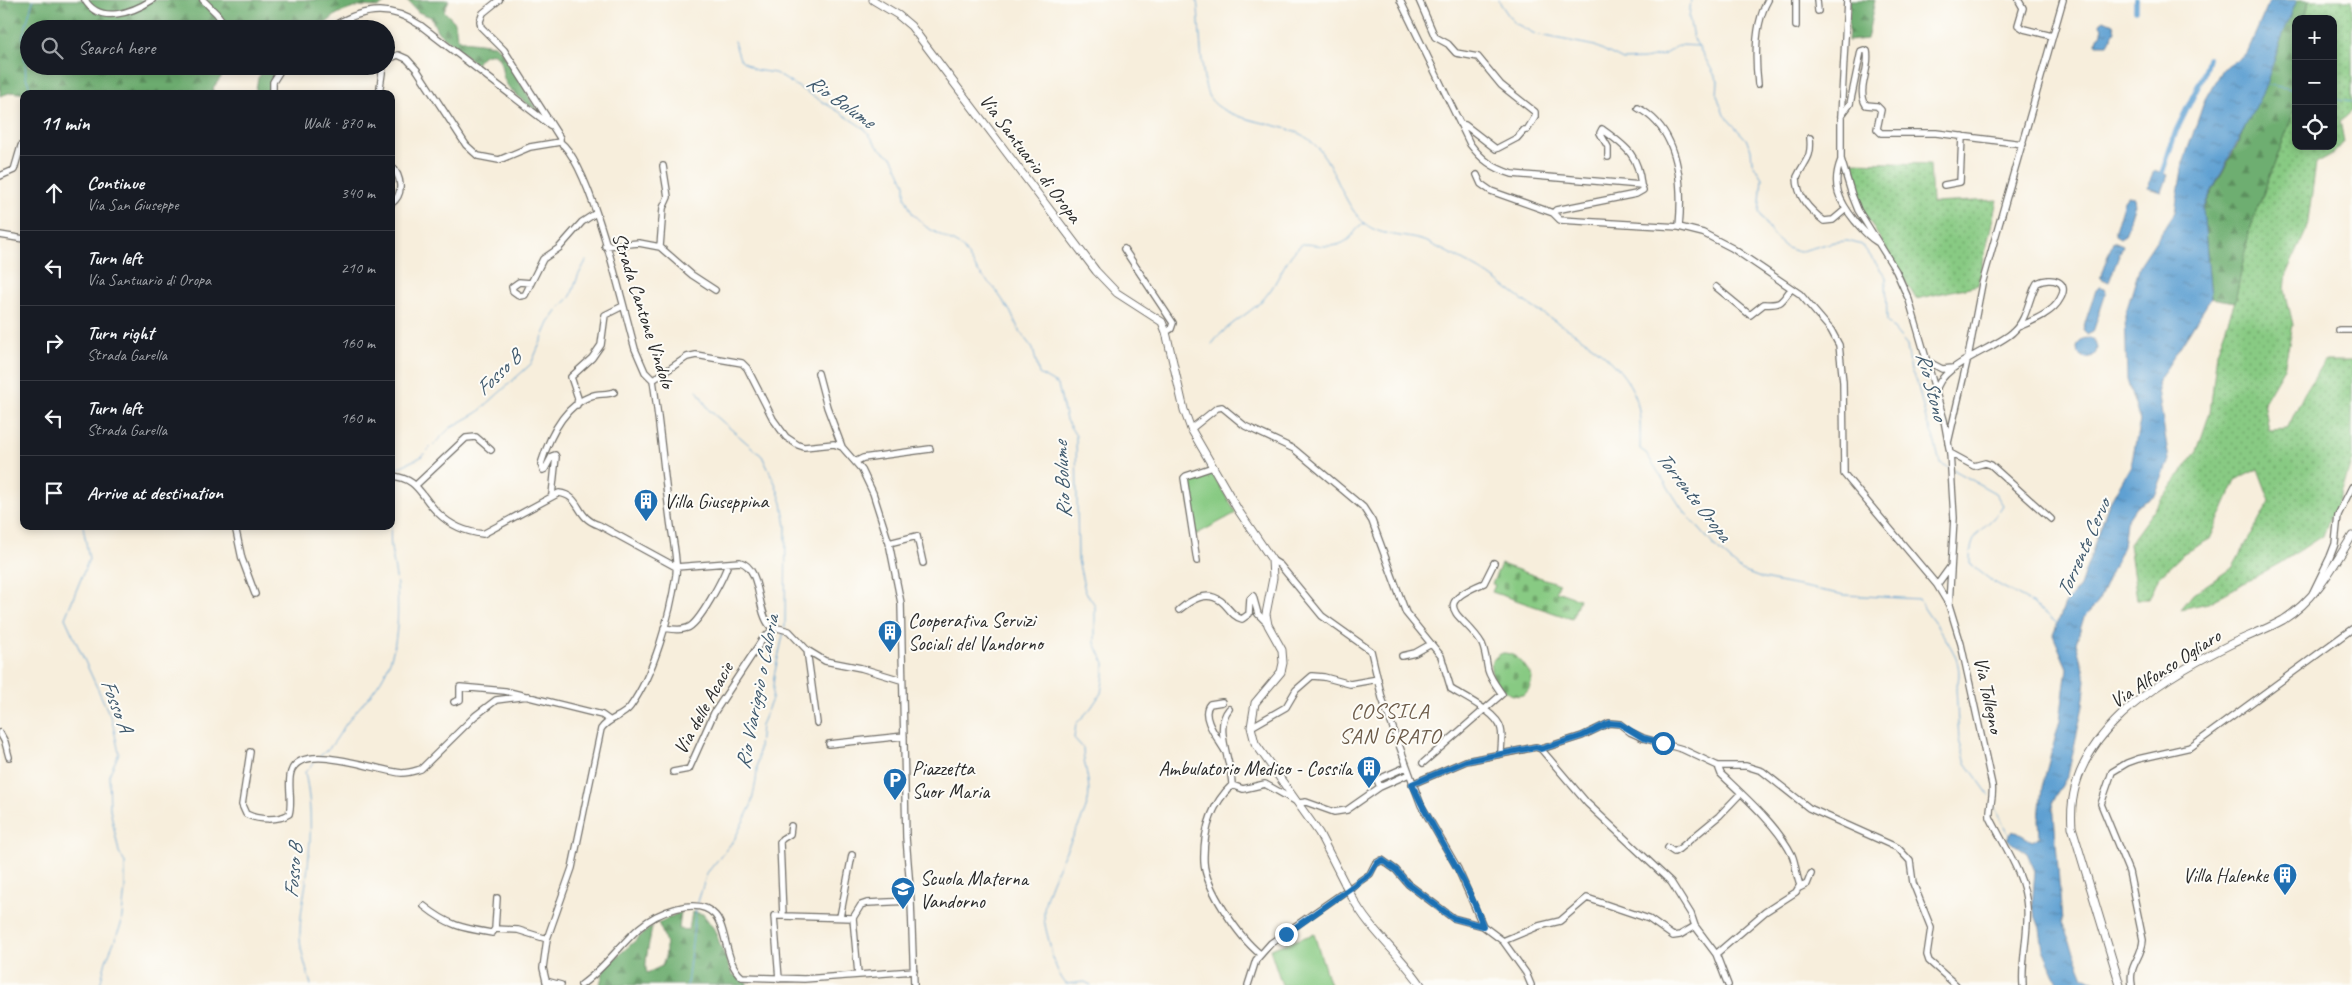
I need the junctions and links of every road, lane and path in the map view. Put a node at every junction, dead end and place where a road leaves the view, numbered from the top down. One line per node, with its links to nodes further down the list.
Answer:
1 (85, 0): 2 (street)
2 (152, 0)
3 (203, 0): 15 (street)
4 (499, 0): 28 (street, Strada Cantone Vindolo)
5 (873, 0): 61 (main road, Via Santuario di Oropa)
6 (1400, 0): 27 (street)
7 (1419, 0): 27 (street)
8 (1768, 0): 22 (street)
9 (1796, 0): 17 (street)
10 (1817, 0): 14 (street)
11 (1847, 0): 26 (street)
12 (2063, 0): 18 (street)
13 (2019, 1): 18 (street)
14 (1818, 11)
15 (221, 20)
16 (342, 20): 28 (street)
17 (1796, 26)
18 (2052, 36): 32 (street)
19 (395, 56): 31 (street)
20 (277, 75): 23 (street)
21 (382, 75): 24 (street)
22 (1758, 84)
23 (273, 90)
24 (380, 90)
25 (1638, 108): 46 (street)
26 (1841, 116): 29 (street); 35 (street)
27 (1460, 124): 40 (street)
28 (550, 125): 31 (street, Strada Cantone Vindolo)
29 (1962, 136): 32 (street); 41 (street)
30 (1810, 138): 43 (street)
31 (560, 142): 44 (street, Strada Cantone Vindolo)
32 (2023, 144): 62 (street)
33 (20, 152): 39 (street)
34 (1608, 157): 40 (street)
35 (1842, 159): 43 (street); 49 (street)
36 (663, 166): 51 (street)
37 (395, 170): 42 (street)
38 (1476, 175): 45 (street)
39 (0, 176)
40 (1641, 185): 45 (street)
41 (1944, 186)
42 (395, 200)
43 (1846, 209): 49 (street)
44 (596, 213): 50 (street, Strada Cantone Vindolo); 53 (street, Strada Cantone Vindolo)
45 (1553, 213): 46 (street)
46 (1679, 226): 55 (street)
47 (0, 235): 48 (street)
48 (20, 238)
49 (1879, 243): 63 (street)
50 (606, 246): 51 (street); 57 (street, Strada Cantone Vindolo)
51 (660, 246): 56 (street)
52 (1124, 249): 61 (street, Via Santuario di Oropa)
53 (531, 283)
54 (1716, 287): 55 (street)
55 (1791, 289): 96 (street)
56 (715, 290)
57 (622, 306): 69 (street, Strada Cantone Vindolo); 72 (street)
58 (2018, 326): 58 (street); 62 (street)
59 (2339, 330): 60 (street)
60 (2352, 330)
61 (1166, 332): 73 (main road, Via Santuario di Oropa)
62 (1968, 356): 64 (street); 74 (street)
63 (1927, 361): 65 (street); 67 (street)
64 (1955, 368): 65 (street); 68 (street)
65 (1942, 369): 67 (street)
66 (818, 373): 75 (street)
67 (1931, 376): 68 (street); 71 (street)
68 (1944, 376): 71 (street)
69 (652, 380): 75 (street); 95 (street, Strada Cantone Vindolo)
70 (614, 392): 72 (street)
71 (1936, 395): 74 (street)
72 (577, 404): 84 (street)
73 (1191, 428): 80 (main road, Via Santuario di Oropa); 108 (street)
74 (1948, 444): 78 (street)
75 (842, 447): 79 (street)
76 (491, 450): 82 (street)
77 (930, 450): 79 (street)
78 (1950, 454): 85 (street); 94 (street)
79 (855, 462): 88 (street)
80 (1213, 467): 89 (main road, Via Santuario di Oropa); 90 (street)
81 (395, 476): 82 (street)
82 (416, 485): 84 (street)
83 (2352, 487): 101 (street)
84 (552, 495): 95 (street)
85 (2051, 519)
86 (236, 530): 100 (street)
87 (2352, 536): 101 (main road, Via Alfonso Ogliaro)
88 (889, 542): 92 (street); 112 (street)
89 (1272, 560): 104 (main road); 111 (street, Via Santuario di Oropa)
90 (1197, 562)
91 (728, 563): 95 (street); 105 (street); 106 (street)
92 (923, 563)
93 (1494, 563): 117 (street)
94 (1951, 566): 97 (street); 98 (street)
95 (676, 567): 105 (street, Strada Cantone Vindolo)
96 (1927, 574): 97 (street); 99 (street)
97 (1942, 577): 99 (street)
98 (1951, 578): 99 (street); 102 (street)
99 (1937, 585): 102 (street)
100 (256, 594)
101 (2311, 596): 169 (main road, Via Alfonso Ogliaro)
102 (1949, 605): 168 (street, Via Tollegno)
103 (1178, 610): 104 (street)
104 (1268, 624): 120 (main road)
105 (664, 628): 118 (street, Strada Cantone Vindolo)
106 (777, 628): 109 (street); 132 (street, Via delle Acacie)
107 (2352, 629): 170 (street)
108 (1431, 644): 110 (street); 117 (street)
109 (807, 650): 112 (street); 119 (street)
110 (1402, 656)
111 (1378, 679): 120 (street); 131 (street, Via Santuario di Oropa)
112 (901, 680): 122 (street)
113 (528, 696): 114 (street); 118 (street); 125 (street)
114 (454, 702)
115 (1222, 702): 128 (street)
116 (1229, 709): 128 (street)
117 (1484, 709): 126 (street); 129 (street)
118 (609, 720): 151 (street)
119 (817, 723)
120 (1251, 727): 136 (main road)
121 (0, 733): 127 (street)
122 (904, 736): 123 (street); 143 (street)
123 (829, 744)
124 (1541, 749): 126 (street); 130 (street); 149 (street)
125 (250, 752)
126 (1501, 753): 133 (street)
127 (9, 757)
128 (1229, 759): 134 (street)
129 (1423, 762)
130 (1718, 766): 135 (street); 167 (street)
131 (1408, 770): 133 (street, Via Santuario di Oropa); 136 (street)
132 (673, 772)
133 (1412, 784): 148 (street, Via Santuario di Oropa)
134 (1232, 785): 136 (street); 153 (street)
135 (1741, 794): 138 (street); 141 (street)
136 (1299, 803): 164 (main road, bridge)
137 (791, 826): 145 (street)
138 (1668, 848)
139 (852, 855): 146 (street)
140 (1811, 874): 141 (street)
141 (1799, 888): 154 (street)
142 (497, 898): 150 (street)
143 (911, 901): 147 (street); 155 (street)
144 (424, 906): 150 (street)
145 (783, 916): 146 (street); 157 (street)
146 (840, 917): 147 (street)
147 (852, 918): 156 (street)
148 (1483, 926): 152 (street, Via Santuario di Oropa); 153 (street)
149 (1695, 926): 152 (street); 154 (street)
150 (495, 929): 151 (street)
151 (547, 939): 159 (street)
152 (1502, 941): 165 (street, Via Santuario di Oropa)
153 (1260, 954): 163 (street)
154 (1716, 954): 166 (street)
155 (914, 971): 156 (street); 162 (street)
156 (858, 974): 157 (street)
157 (779, 979): 158 (street)
158 (754, 982): 161 (street)
159 (547, 983): 160 (street)
160 (561, 985)
161 (581, 985)
162 (914, 985)
163 (1248, 985)
164 (1422, 985)
165 (1531, 985)
166 (1728, 985)
167 (1956, 985)
168 (2023, 985)
169 (2120, 985)
170 (2132, 985)

